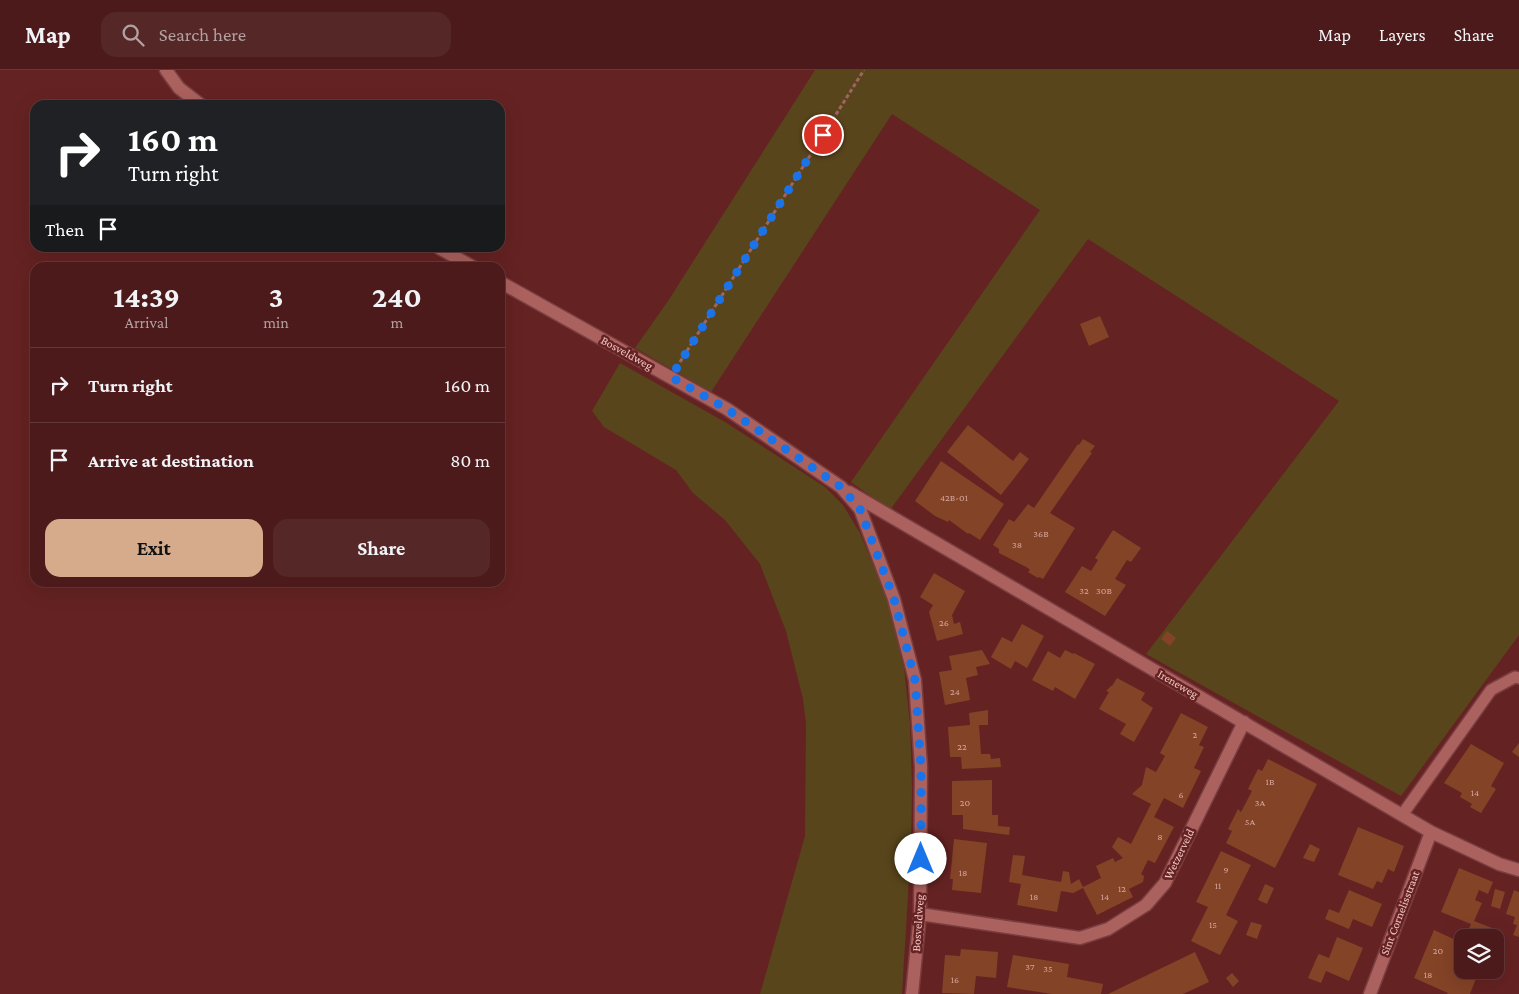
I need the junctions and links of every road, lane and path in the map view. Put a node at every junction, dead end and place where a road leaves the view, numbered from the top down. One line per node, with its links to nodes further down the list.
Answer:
1 (166, 70): 3 (street)
2 (864, 70): 7 (path)
3 (195, 100)
4 (446, 252): 5 (street)
5 (464, 262)
6 (505, 285): 7 (street, Bosveldweg)
7 (671, 377): 8 (street, Bosveldweg)
8 (841, 487): 10 (street, Ireneweg); 14 (street, Bosveldweg)
9 (1519, 678): 11 (lane)
10 (1244, 722): 11 (street, Ireneweg); 14 (street, Wetzerveld)
11 (1402, 815): 12 (street, Ireneweg)
12 (1430, 832): 13 (street, Ireneweg); 16 (street, Sint Cornelisstraat)
13 (1519, 870)
14 (920, 914): 15 (street, Bosveldweg)
15 (912, 994)
16 (1370, 994)

